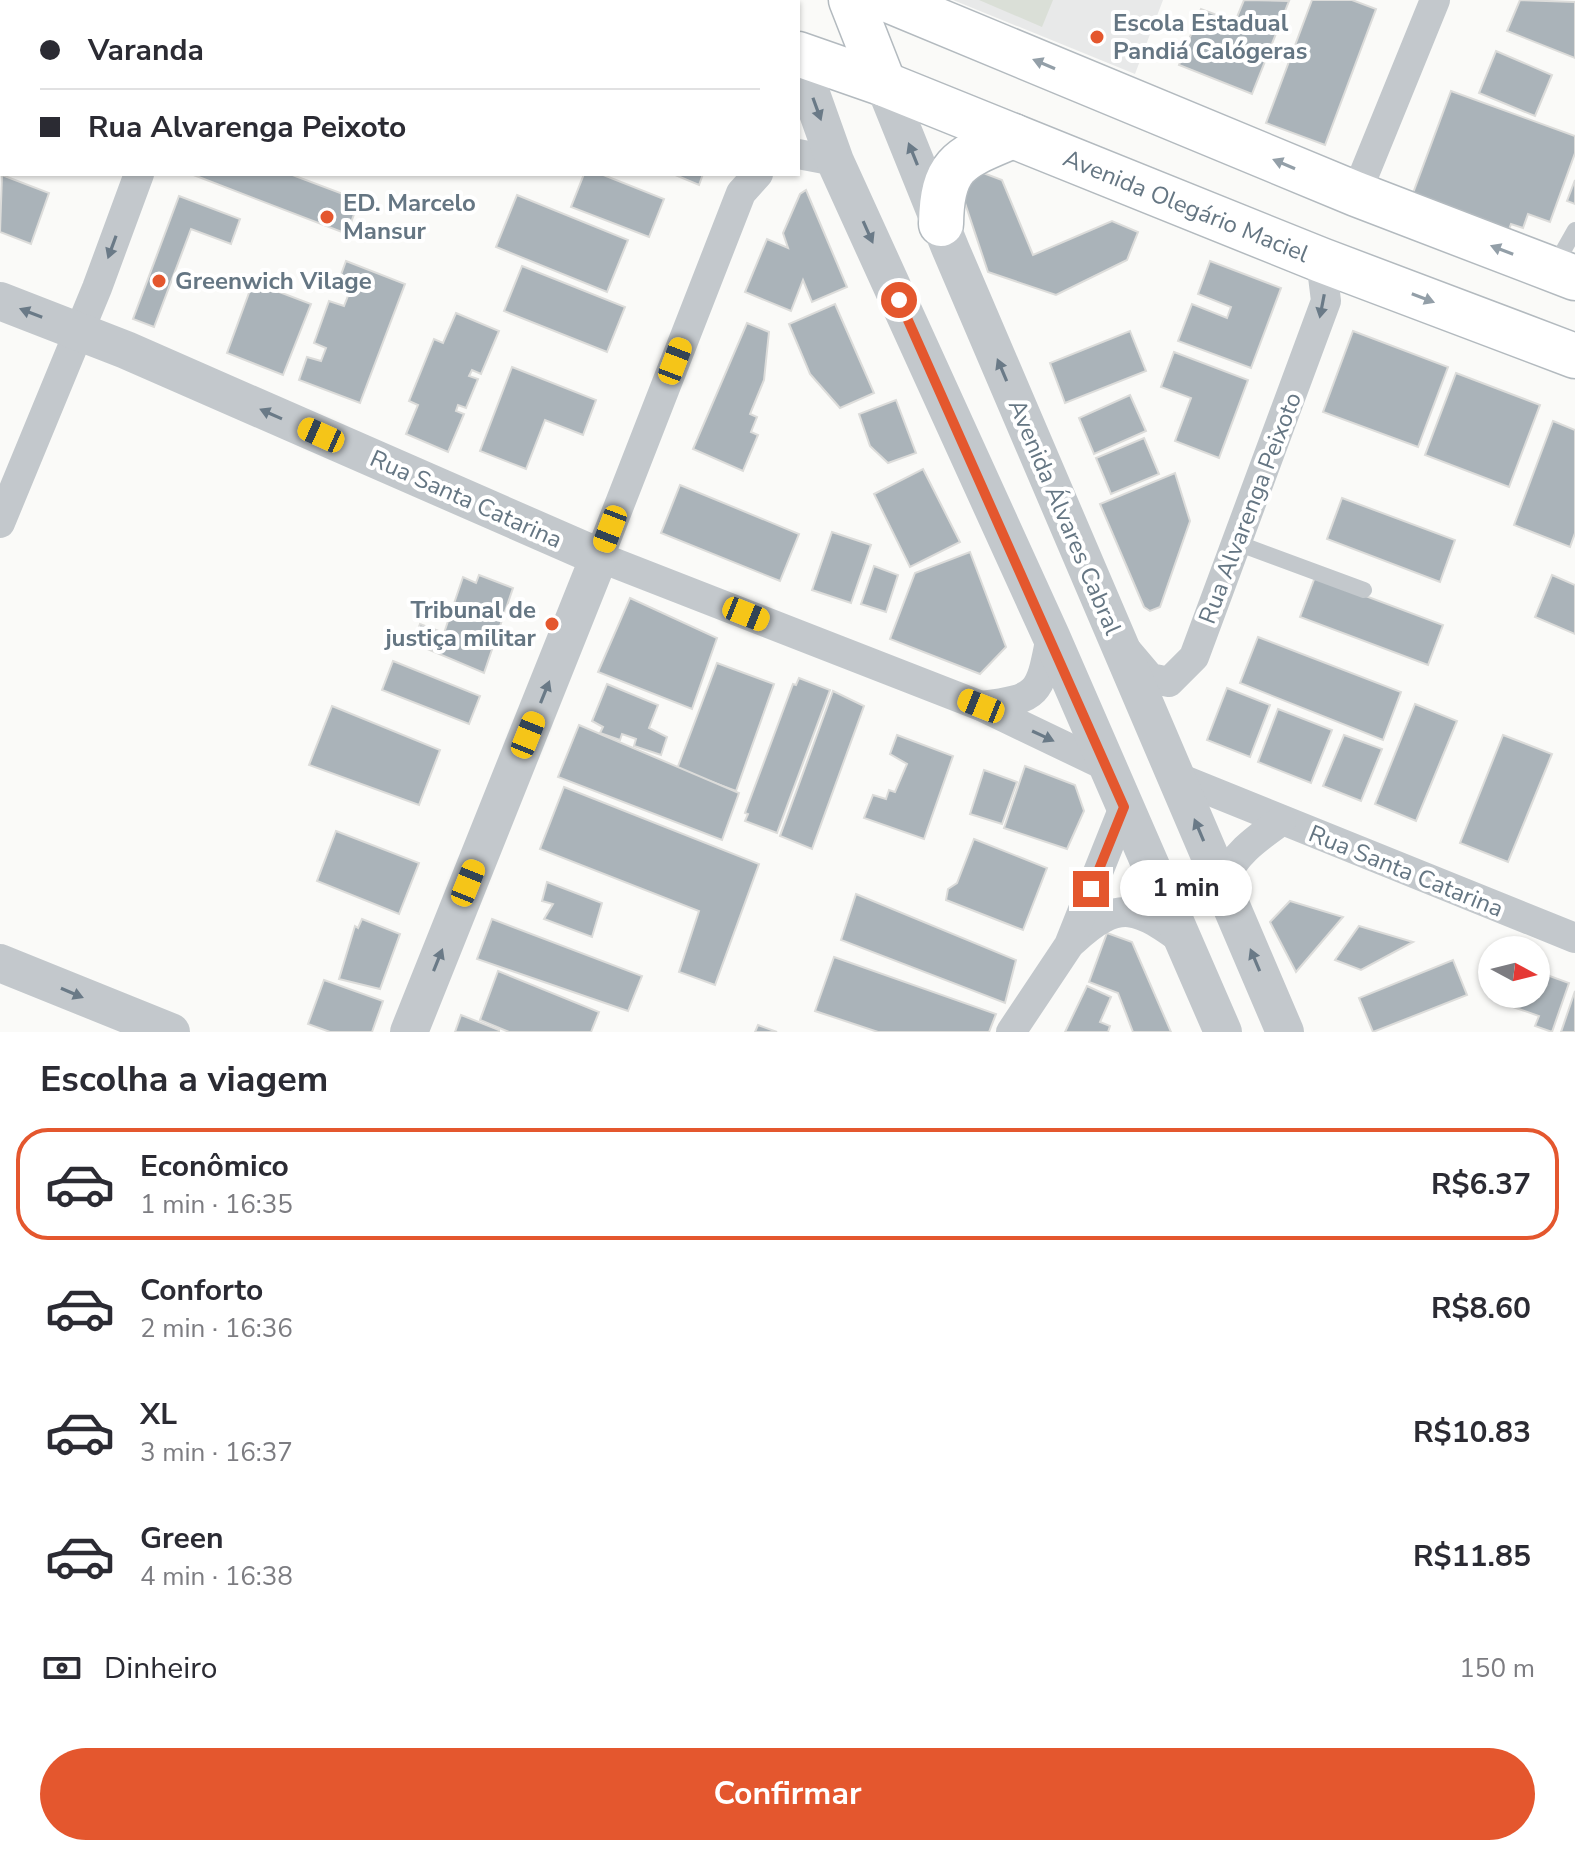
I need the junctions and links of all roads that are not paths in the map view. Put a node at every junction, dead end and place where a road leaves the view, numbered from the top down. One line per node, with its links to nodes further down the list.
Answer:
1 (851, 0): 6 (main road, Avenida Álvares Cabral)
2 (888, 0): 12 (main road, one-way to 2)
3 (1435, 0): 12 (street)
4 (800, 57): 6 (main road, Avenida Olegário Maciel)
5 (800, 62): 9 (street, one-way to 9)
6 (884, 84): 7 (main road, Avenida Olegário Maciel); 13 (street, Avenida Álvares Cabral, one-way to 6)
7 (1013, 136): 13 (main road); 15 (main road, Avenida Olegário Maciel)
8 (800, 154): 9 (street)
9 (835, 161): 24 (street, one-way to 24)
10 (138, 176): 18 (street, one-way to 18)
11 (749, 183): 22 (street)
12 (1356, 194): 16 (main road, one-way to 12)
13 (941, 224): 25 (street, Avenida Álvares Cabral, one-way to 13)
14 (1575, 230): 16 (lane)
15 (1321, 260): 19 (main road, Avenida Olegário Maciel, one-way to 19); 21 (street, Rua Alvarenga Peixoto, one-way to 21)
16 (1564, 274)
17 (0, 301): 18 (street, Rua Santa Catarina, one-way to 17)
18 (79, 332): 20 (street); 22 (street, Rua Santa Catarina, one-way to 18)
19 (1575, 356)
20 (0, 523)
21 (1237, 543): 23 (lane); 25 (street, Rua Alvarenga Peixoto)
22 (599, 557): 26 (street, Rua Santa Catarina); 37 (street, one-way to 22)
23 (1364, 590)
24 (1051, 636): 26 (street, Rua Santa Catarina); 27 (street)
25 (1119, 642): 28 (street, Avenida Álvares Cabral)
26 (981, 706): 27 (street, Rua Santa Catarina, one-way to 27)
27 (1106, 766): 29 (street)
28 (1176, 777): 30 (street, Rua Santa Catarina); 31 (street, Avenida Álvares Cabral, one-way to 28)
29 (1124, 807): 33 (street); 34 (street)
30 (1281, 821): 31 (street, Rua Santa Catarina); 32 (street, Rua Santa Catarina)
31 (1222, 883): 40 (street, Avenida Álvares Cabral, one-way to 31)
32 (1575, 938)
33 (1185, 942): 34 (street); 39 (street)
34 (1069, 945): 38 (street)
35 (0, 963): 36 (street, one-way to 36)
36 (171, 1032)
37 (409, 1032)
38 (1011, 1032)
39 (1223, 1032)
40 (1285, 1032)

